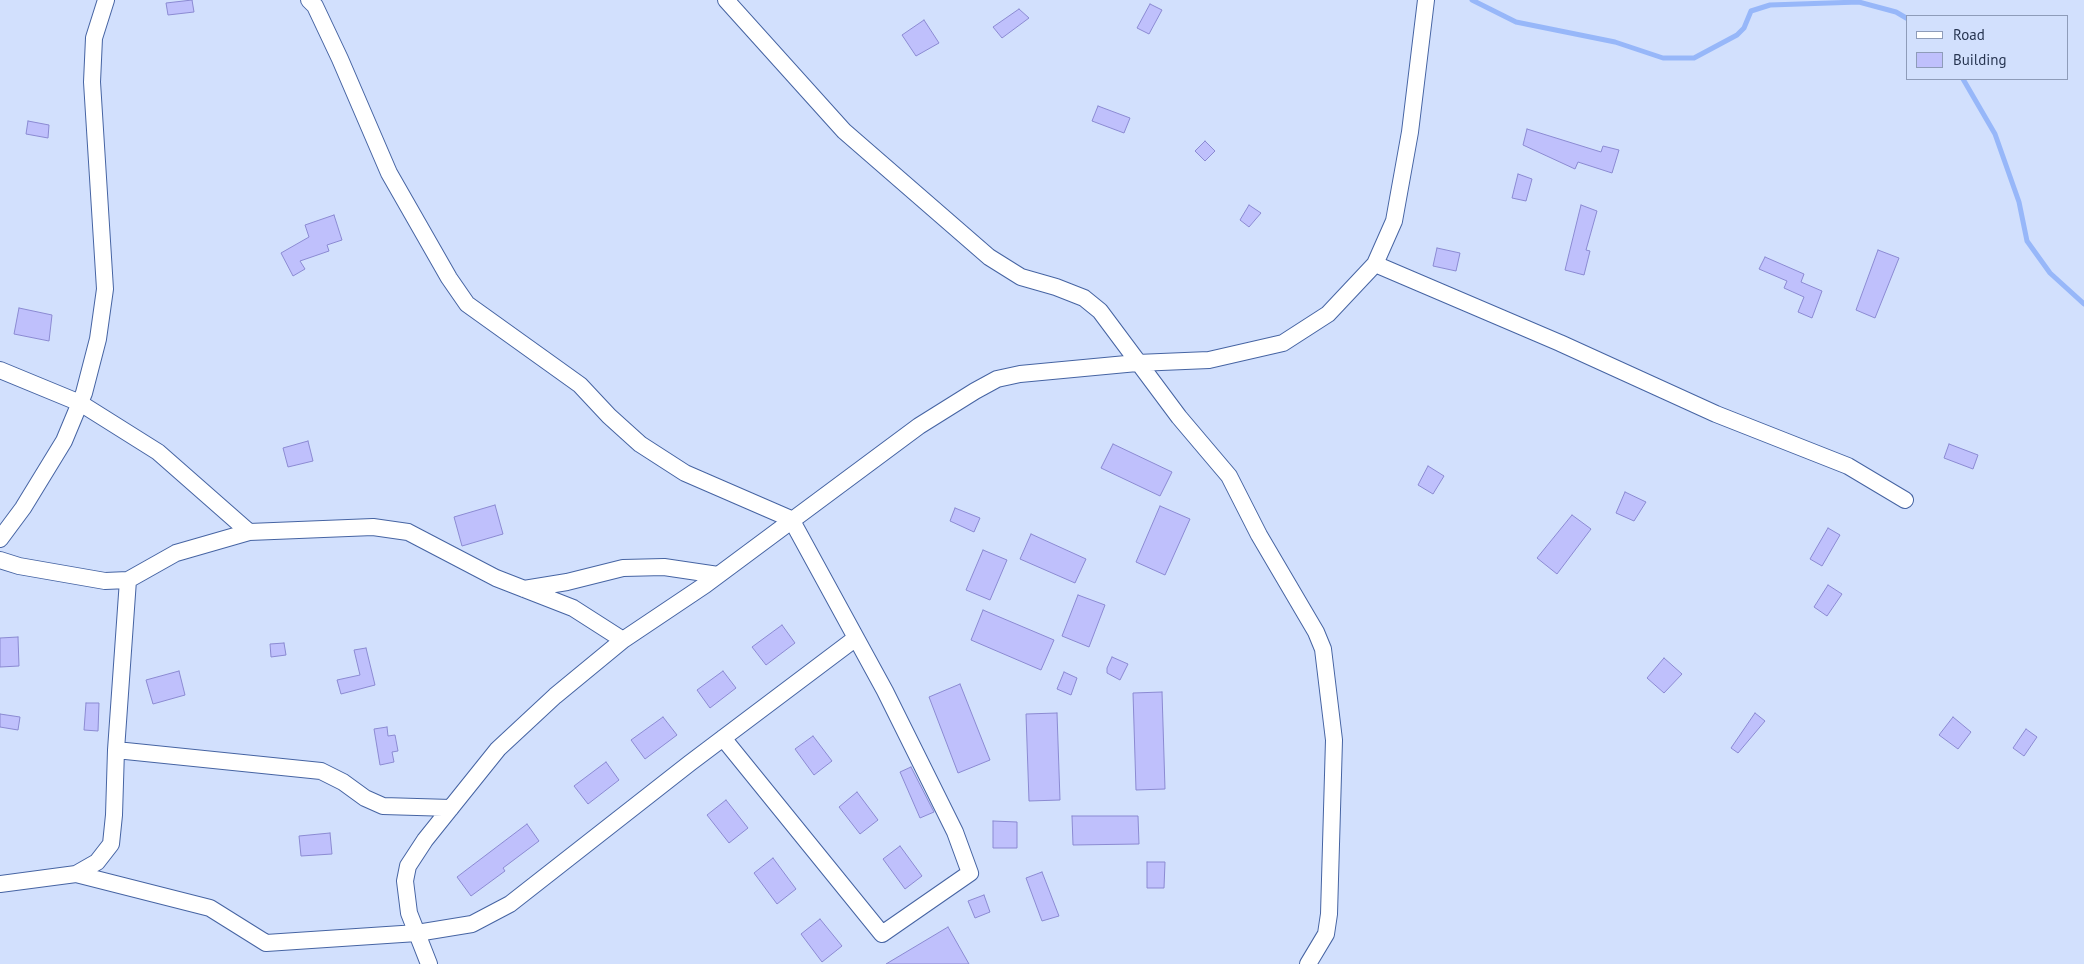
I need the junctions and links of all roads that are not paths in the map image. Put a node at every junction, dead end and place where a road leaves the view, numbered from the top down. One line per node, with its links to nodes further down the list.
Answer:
1 (106, 0): 8 (street)
2 (310, 0): 10 (street)
3 (726, 0): 6 (street)
4 (1426, 0): 5 (street)
5 (1375, 264): 6 (street); 9 (street)
6 (1138, 362): 10 (street); 26 (street)
7 (0, 370): 8 (street)
8 (80, 403): 11 (street); 12 (street)
9 (1905, 500)
10 (791, 519): 14 (street); 17 (street)
11 (249, 532): 15 (street); 16 (street)
12 (0, 539)
13 (0, 560): 15 (street)
14 (718, 575): 16 (street); 18 (street)
15 (128, 580): 20 (street)
16 (524, 588): 18 (street)
17 (856, 638): 19 (street); 19 (street)
18 (623, 640): 21 (street)
19 (723, 738): 24 (street)
20 (116, 750): 21 (street); 22 (street)
21 (451, 808): 24 (street)
22 (76, 874): 23 (street); 24 (street)
23 (0, 884)
24 (417, 932): 25 (street)
25 (429, 964)
26 (1308, 964)

